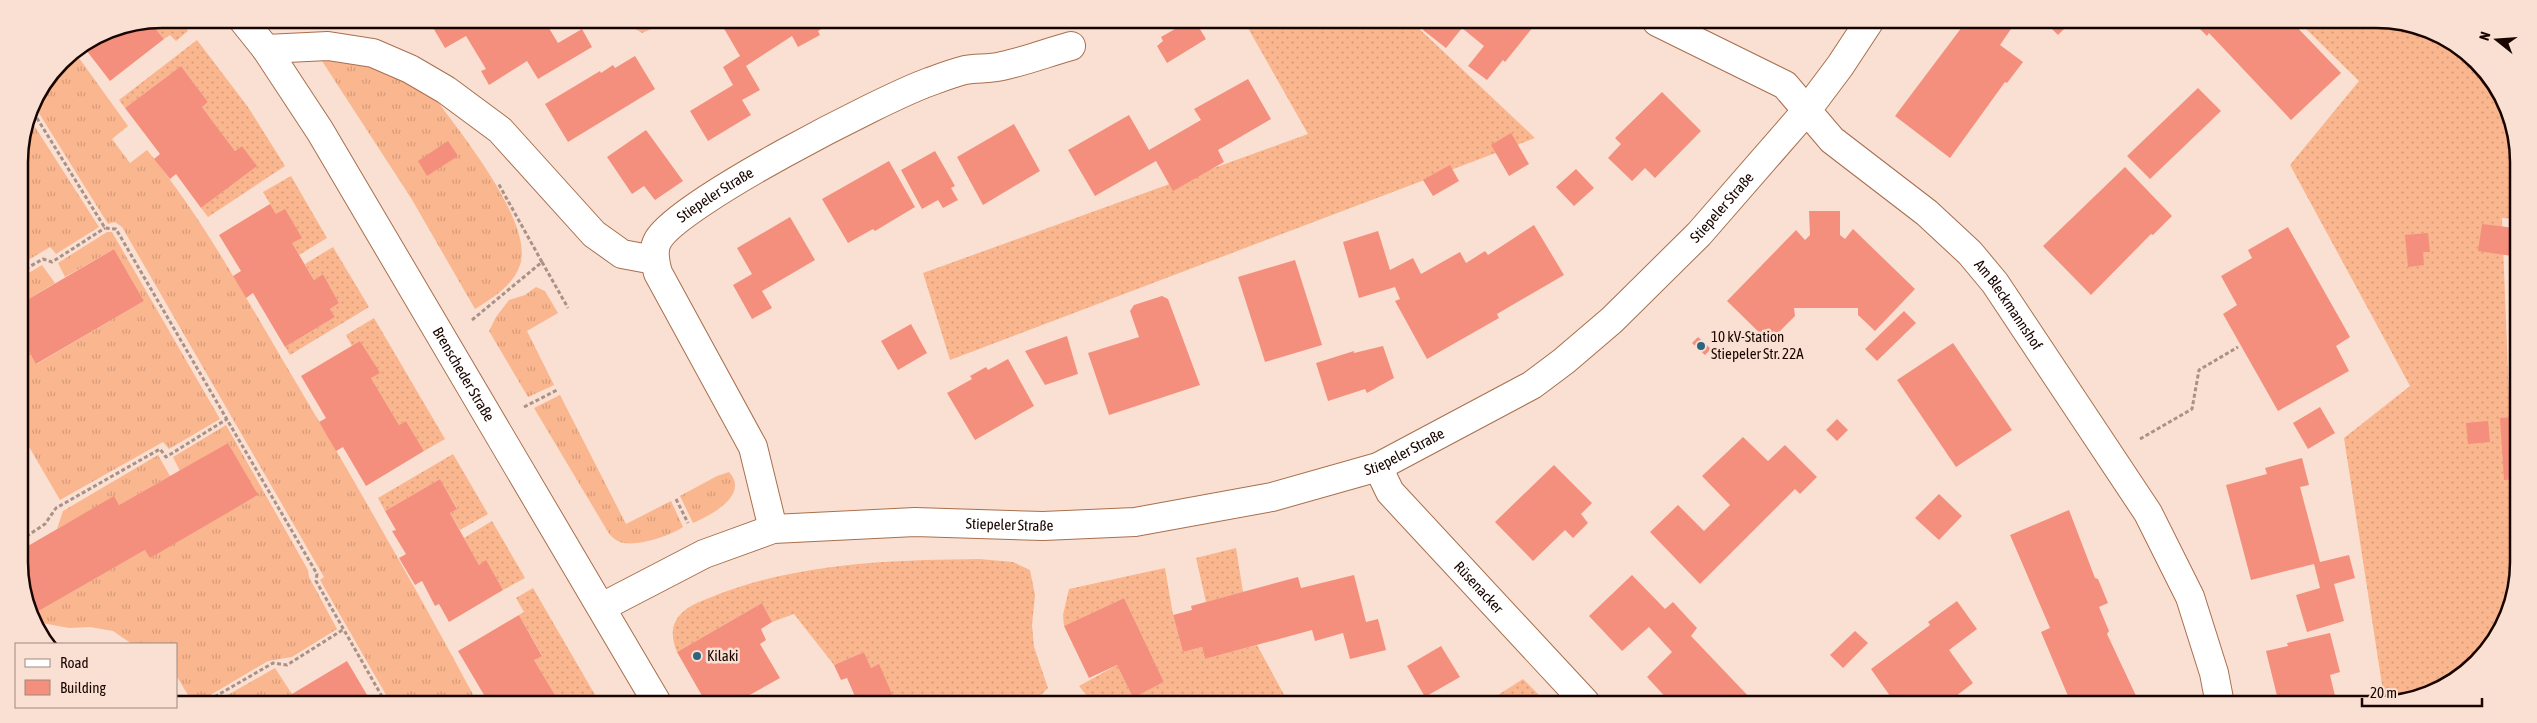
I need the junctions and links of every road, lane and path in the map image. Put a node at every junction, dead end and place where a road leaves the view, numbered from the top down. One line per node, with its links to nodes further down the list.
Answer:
1 (249, 28): 5 (street, Brenscheder Straße)
2 (1669, 28): 6 (street, Am Bleckmannshof)
3 (1865, 28): 6 (street, Stiepeler Straße)
4 (1071, 46): 10 (street, Stiepeler Straße)
5 (266, 49): 10 (street); 14 (street, Brenscheder Straße)
6 (1807, 110): 17 (street, Am Bleckmannshof); 18 (street, Stiepeler Straße)
7 (36, 116): 9 (path)
8 (494, 176): 11 (path)
9 (105, 228): 12 (path); 16 (path)
10 (654, 260): 19 (street)
11 (542, 262): 13 (path); 14 (path)
12 (28, 267)
13 (568, 308)
14 (445, 342): 21 (street, Brenscheder Straße)
15 (2238, 347): 17 (path)
16 (227, 419): 20 (path); 22 (path)
17 (2111, 456): 24 (street, Am Bleckmannshof)
18 (1378, 467): 19 (street, Stiepeler Straße); 23 (street, Rüsenacker)
19 (773, 528): 21 (street, Stiepeler Straße)
20 (28, 536)
21 (602, 606): 27 (street, Brenscheder Straße)
22 (344, 629): 25 (path); 26 (path)
23 (1579, 695)
24 (2218, 695)
25 (216, 696)
26 (382, 696)
27 (654, 696)

